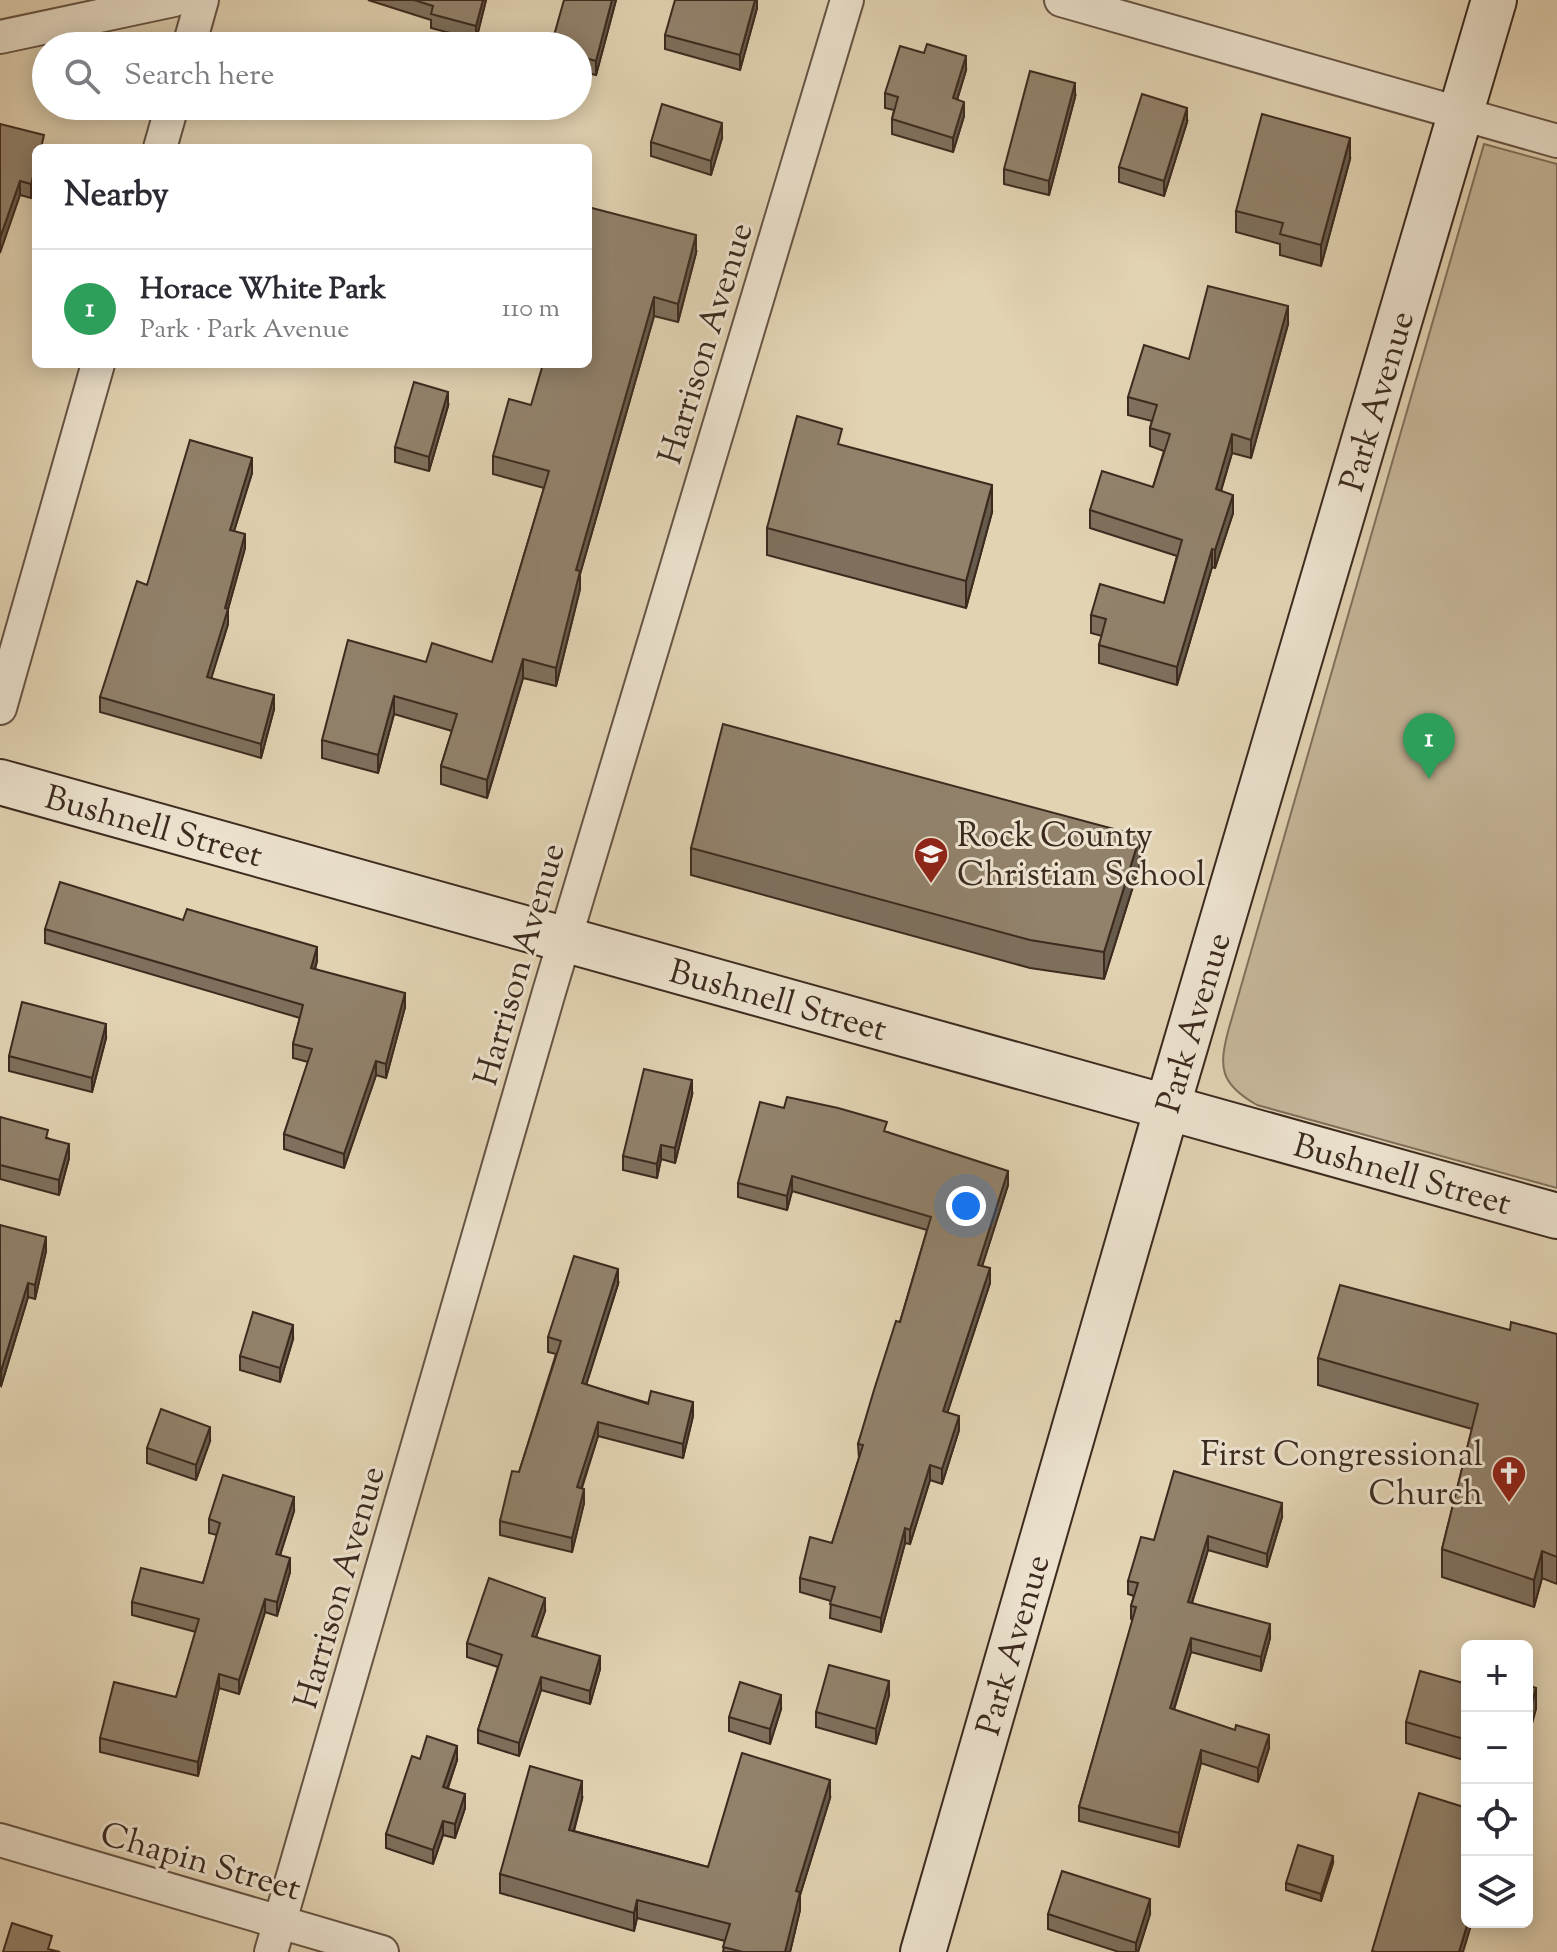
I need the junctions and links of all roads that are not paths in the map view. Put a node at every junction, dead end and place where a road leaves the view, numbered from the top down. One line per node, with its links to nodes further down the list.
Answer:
1 (174, 0): 7 (street)
2 (202, 0): 6 (street)
3 (847, 0): 15 (street, Harrison Avenue)
4 (1061, 0): 8 (street)
5 (1494, 0): 8 (street, Park Avenue)
6 (193, 32)
7 (0, 37)
8 (1461, 115): 10 (street); 16 (street, Park Avenue)
9 (168, 120): 11 (street)
10 (1557, 141)
11 (161, 144)
12 (97, 368): 13 (street)
13 (0, 708)
14 (0, 782): 15 (street, Bushnell Street)
15 (565, 939): 16 (street, Bushnell Street); 19 (street, Harrison Avenue)
16 (1167, 1108): 17 (street, Bushnell Street); 21 (street, Park Avenue)
17 (1557, 1216)
18 (0, 1840): 19 (street, Chapin Street)
19 (276, 1937): 20 (street, Chapin Street)
20 (382, 1952)
21 (923, 1952)

